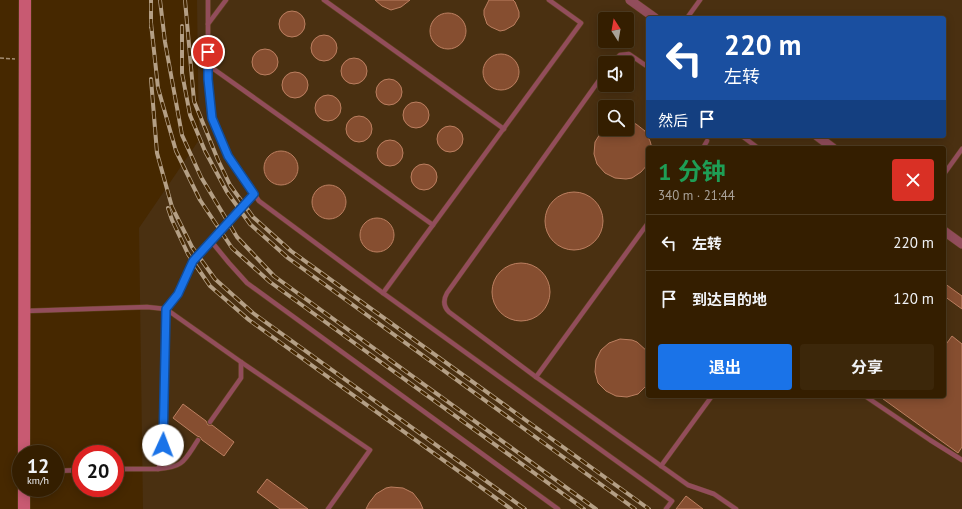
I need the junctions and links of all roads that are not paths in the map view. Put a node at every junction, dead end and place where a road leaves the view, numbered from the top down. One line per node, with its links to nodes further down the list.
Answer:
1 (25, 0): 34 (street)
2 (208, 0): 10 (lane)
3 (226, 0): 10 (lane)
4 (324, 0): 17 (lane)
5 (549, 0): 17 (lane)
6 (630, 0): 8 (street)
7 (700, 0): 9 (lane)
8 (652, 16)
9 (688, 16)
10 (208, 24): 14 (lane)
11 (619, 56): 12 (lane)
12 (632, 56)
13 (634, 57): 15 (lane)
14 (208, 66): 26 (lane); 27 (lane)
15 (646, 66)
16 (598, 82): 36 (lane)
17 (504, 129): 27 (lane)
18 (745, 138): 22 (lane)
19 (819, 138): 23 (street)
20 (707, 141): 21 (lane)
21 (703, 146)
22 (755, 146)
23 (830, 146)
24 (962, 149): 25 (lane)
25 (946, 171)
26 (254, 194): 30 (lane); 32 (lane)
27 (433, 225): 32 (lane)
28 (646, 226): 36 (lane)
29 (946, 232): 31 (street)
30 (211, 241): 33 (lane); 49 (lane)
31 (962, 244)
32 (383, 293): 50 (lane)
33 (166, 309): 34 (lane); 35 (lane); 45 (lane)
34 (24, 311): 41 (street)
35 (241, 362): 39 (lane); 48 (lane)
36 (536, 377): 43 (lane)
37 (711, 398): 43 (lane)
38 (868, 398): 42 (lane)
39 (210, 422)
40 (198, 440): 45 (lane)
41 (24, 445)
42 (962, 460)
43 (661, 466): 51 (lane)
44 (124, 469): 45 (lane)
45 (158, 469)
46 (24, 497): 47 (street)
47 (24, 509)
48 (328, 509)
49 (558, 509)
50 (666, 509)
51 (736, 509)

